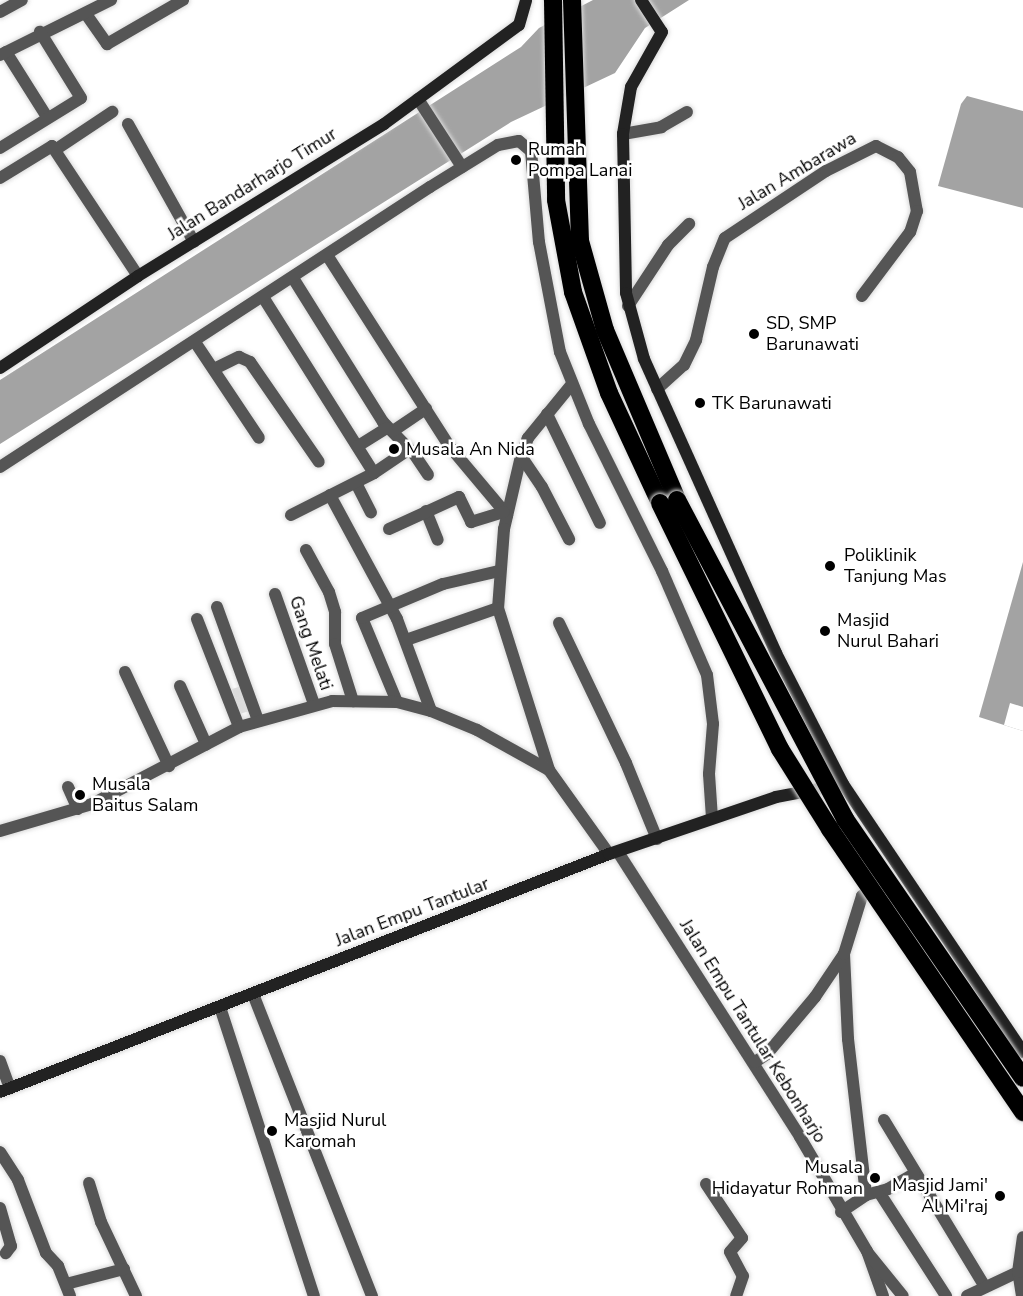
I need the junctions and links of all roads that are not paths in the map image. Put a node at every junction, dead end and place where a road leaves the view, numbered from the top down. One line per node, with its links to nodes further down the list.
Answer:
1 (22, 0): 8 (street)
2 (111, 0): 9 (street)
3 (183, 0): 9 (street)
4 (526, 0): 12 (street, Jalan Bandarharjo Timur)
5 (553, 0): 17 (highway)
6 (572, 0): 17 (highway)
7 (641, 0): 18 (street)
8 (2, 7)
9 (86, 14): 10 (street)
10 (40, 32): 11 (street); 15 (street)
11 (3, 53): 15 (street)
12 (420, 102): 21 (street); 24 (street, Jalan Bandarharjo Timur)
13 (112, 112): 20 (street)
14 (687, 112): 18 (street)
15 (47, 117): 19 (street)
16 (128, 124): 24 (street)
17 (566, 129): 49 (highway)
18 (622, 134): 30 (street)
19 (0, 146)
20 (55, 150): 22 (street); 26 (street)
21 (459, 163): 25 (street); 34 (street)
22 (0, 178)
23 (689, 224): 30 (street)
24 (194, 242): 26 (street, Jalan Bandarharjo Timur)
25 (327, 255): 27 (street); 36 (street)
26 (138, 276): 32 (street, Jalan Bandarharjo Timur)
27 (292, 278): 29 (street); 38 (street)
28 (862, 296): 35 (street, Jalan Ambarawa)
29 (263, 297): 31 (street); 40 (street)
30 (628, 306): 35 (street)
31 (195, 342): 33 (street); 44 (street)
32 (0, 368)
33 (214, 369): 39 (street); 43 (street)
34 (572, 384): 37 (street); 81 (street)
35 (657, 389): 78 (street)
36 (426, 409): 38 (street); 52 (street)
37 (547, 414): 42 (street); 54 (street)
38 (390, 430): 40 (street); 41 (street)
39 (259, 438)
40 (358, 446): 45 (street)
41 (408, 450): 45 (street); 46 (street)
42 (520, 456): 52 (street); 56 (street)
43 (319, 462)
44 (0, 467)
45 (374, 473): 47 (street)
46 (428, 475)
47 (356, 483): 48 (street); 51 (street)
48 (330, 495): 53 (street); 62 (street)
49 (669, 501): 92 (highway, bridge); 94 (highway, bridge)
50 (426, 511): 52 (street); 55 (street); 57 (street)
51 (371, 512)
52 (506, 514): 59 (street)
53 (291, 515)
54 (600, 523)
55 (389, 529)
56 (569, 539)
57 (438, 540)
58 (306, 550): 69 (street)
59 (499, 571): 62 (street); 63 (street)
60 (275, 594): 71 (street, Gang Melati)
61 (217, 607): 73 (street)
62 (392, 607): 66 (street); 70 (street)
63 (498, 608): 66 (street); 77 (street)
64 (196, 619): 74 (street)
65 (559, 623): 83 (street)
66 (406, 640): 72 (street)
67 (125, 672): 76 (street)
68 (180, 686): 75 (street)
69 (353, 701): 70 (street); 71 (street)
70 (397, 702): 72 (street)
71 (314, 704): 73 (street)
72 (431, 711): 77 (street)
73 (258, 720): 74 (street)
74 (239, 727): 75 (street)
75 (206, 744): 76 (street)
76 (169, 766): 80 (street)
77 (549, 770): 84 (street, Jalan Empu Tantular Kebonharjo)
78 (843, 784): 81 (street, Jalan Empu Tantular); 85 (street)
79 (68, 787): 80 (street)
80 (78, 809): 82 (street)
81 (711, 818): 83 (street, Jalan Empu Tantular)
82 (0, 831)
83 (657, 839): 84 (street, Jalan Empu Tantular)
84 (613, 853): 87 (street, Jalan Empu Tantular); 91 (street, Jalan Empu Tantular Kebonharjo)
85 (899, 865): 86 (street); 89 (street)
86 (844, 954): 91 (street); 101 (street)
87 (254, 994): 88 (street, Jalan Empu Tantular); 113 (street)
88 (220, 1007): 93 (street, Jalan Empu Tantular); 112 (street)
89 (1023, 1052)
90 (0, 1061): 93 (street)
91 (755, 1062): 103 (street, Jalan Empu Tantular Kebonharjo)
92 (1023, 1078)
93 (5, 1090)
94 (1023, 1112)
95 (884, 1120): 97 (street)
96 (0, 1152): 110 (street)
97 (914, 1174): 100 (street); 109 (street)
98 (89, 1184): 107 (street)
99 (706, 1184): 114 (street)
100 (879, 1192): 101 (street); 117 (street)
101 (866, 1196): 103 (street)
102 (0, 1208): 106 (street)
103 (841, 1212): 105 (street, Jalan Empu Tantular Kebonharjo)
104 (1023, 1237): 108 (street)
105 (867, 1251): 115 (street, Jalan Empu Tantular Kebonharjo); 116 (street)
106 (6, 1253)
107 (124, 1269): 110 (street); 111 (street)
108 (1018, 1272): 109 (street); 119 (street)
109 (985, 1287): 118 (street)
110 (68, 1290)
111 (136, 1296)
112 (314, 1296)
113 (372, 1296)
114 (736, 1296)
115 (884, 1296)
116 (903, 1296)
117 (946, 1296)
118 (967, 1296)
119 (1022, 1296)

